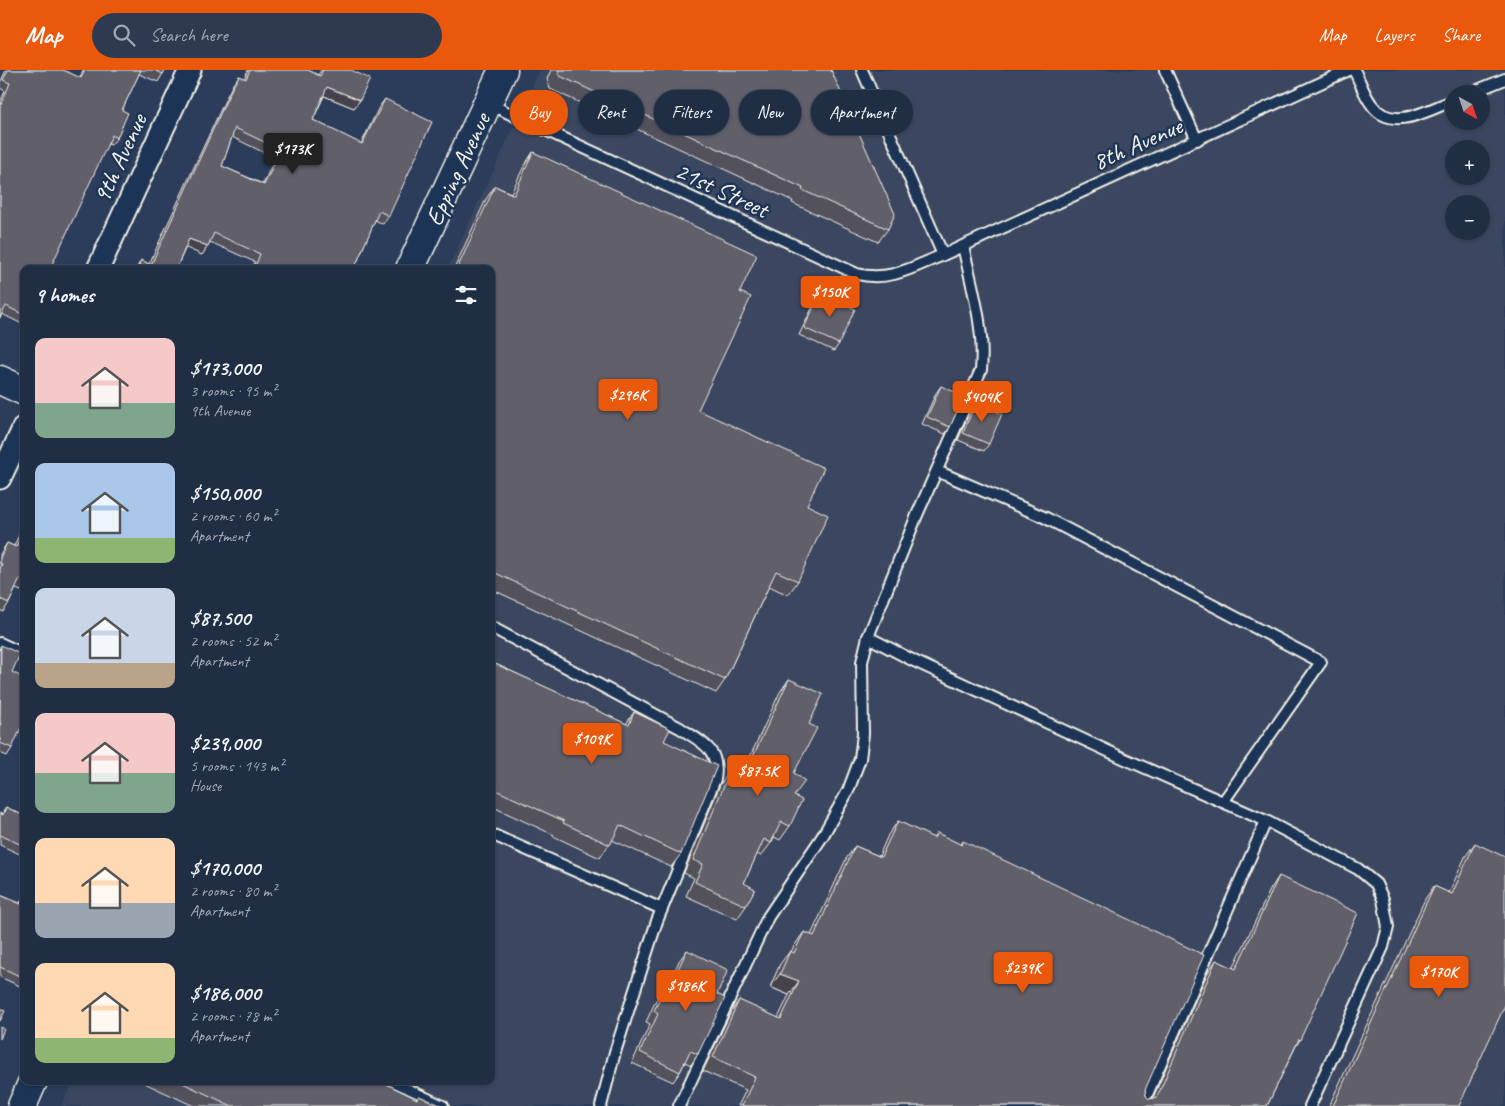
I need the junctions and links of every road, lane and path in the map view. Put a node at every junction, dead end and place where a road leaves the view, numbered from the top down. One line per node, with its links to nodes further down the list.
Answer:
1 (190, 70): 14 (street, 9th Avenue)
2 (503, 70): 10 (street, Epping Avenue)
3 (862, 70): 13 (lane)
4 (1165, 70): 11 (lane)
5 (1349, 70): 11 (lane, 8th Avenue)
6 (1354, 70): 9 (lane)
7 (1505, 78): 8 (lane)
8 (1489, 85)
9 (1445, 103)
10 (488, 104): 13 (lane, 21st Street); 15 (street, Epping Avenue)
11 (1197, 140): 12 (lane, 8th Avenue)
12 (963, 246): 13 (lane, 8th Avenue); 19 (lane)
13 (943, 255)
14 (100, 265)
15 (412, 265)
16 (0, 380): 17 (street)
17 (20, 389)
18 (20, 436): 20 (street)
19 (937, 471): 22 (lane); 25 (lane)
20 (0, 478)
21 (495, 629): 28 (lane)
22 (868, 637): 25 (lane); 34 (lane)
23 (0, 643): 24 (lane)
24 (20, 652)
25 (1223, 802): 26 (lane)
26 (1266, 820): 35 (lane); 36 (lane)
27 (495, 836): 28 (lane)
28 (662, 909): 33 (lane)
29 (32, 1085): 31 (street)
30 (398, 1085): 32 (lane)
31 (22, 1106)
32 (443, 1106)
33 (601, 1106)
34 (679, 1106)
35 (1142, 1106)
36 (1310, 1106)

